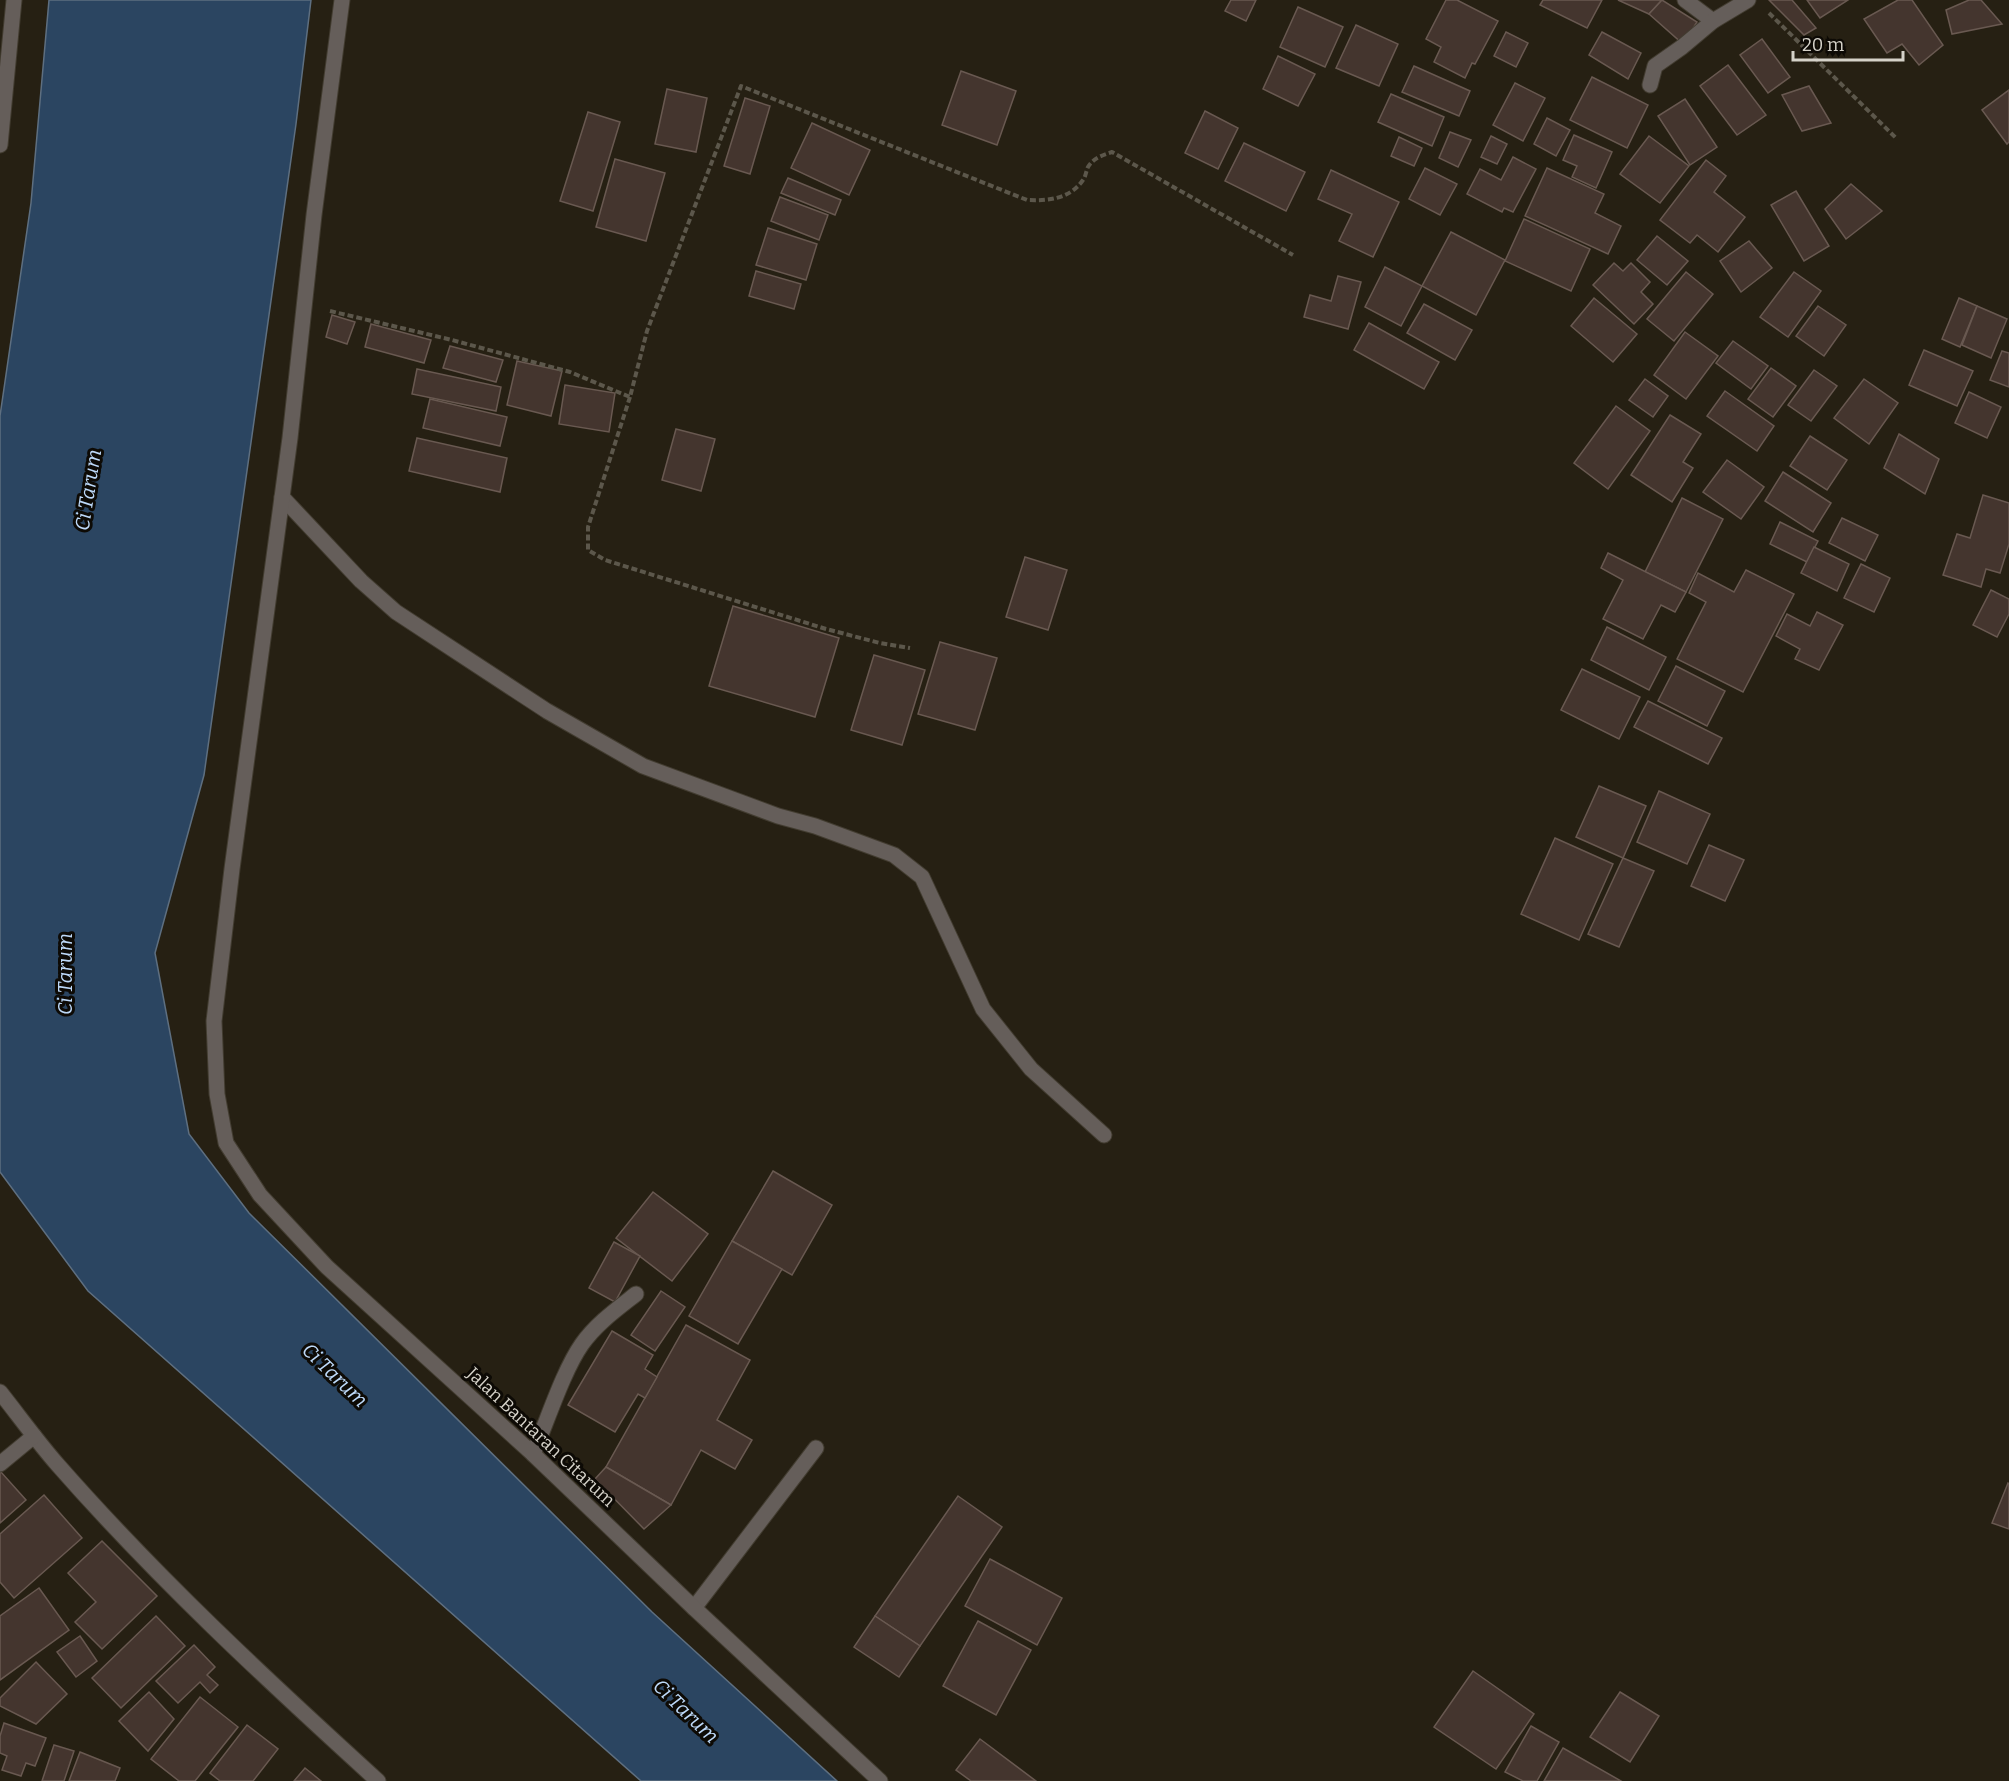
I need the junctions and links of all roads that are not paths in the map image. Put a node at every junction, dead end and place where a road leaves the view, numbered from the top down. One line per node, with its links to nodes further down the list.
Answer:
1 (14, 0): 7 (street)
2 (342, 0): 8 (street, Jalan Bantaran Citarum)
3 (1685, 0): 5 (street)
4 (1748, 0): 5 (street)
5 (1713, 21): 6 (street)
6 (1650, 85)
7 (0, 145)
8 (282, 497): 9 (street); 14 (street, Jalan Bantaran Citarum)
9 (1104, 1135)
10 (636, 1294): 14 (street)
11 (0, 1392): 12 (street)
12 (34, 1436): 15 (street); 17 (street)
13 (816, 1448): 16 (street)
14 (533, 1454): 16 (street, Jalan Bantaran Citarum)
15 (0, 1464)
16 (694, 1608): 18 (street, Jalan Bantaran Citarum)
17 (378, 1781)
18 (880, 1781)

